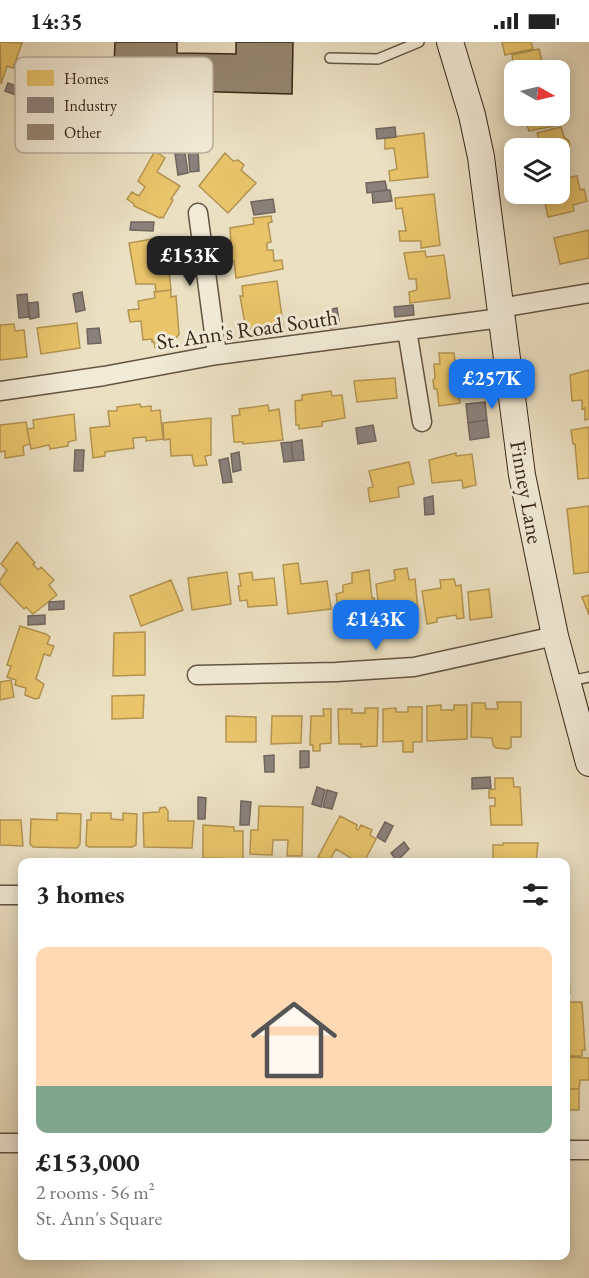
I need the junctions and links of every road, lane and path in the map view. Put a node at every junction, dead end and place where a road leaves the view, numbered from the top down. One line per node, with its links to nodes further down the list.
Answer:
1 (419, 42): 3 (lane)
2 (450, 42): 6 (street, Finney Lane)
3 (330, 58)
4 (198, 213): 8 (street)
5 (589, 293): 6 (street, St. Ann's Road South)
6 (501, 313): 7 (street, St. Ann's Road South); 11 (street, Finney Lane)
7 (407, 330): 8 (street, St. Ann's Road South); 10 (street)
8 (217, 355): 9 (street, St. Ann's Road South)
9 (0, 392)
10 (422, 422)
11 (555, 636): 12 (street); 13 (street, Finney Lane)
12 (197, 675)
13 (578, 679): 14 (street, Finney Lane)
14 (589, 763)
15 (0, 895): 16 (street)
16 (18, 895)
17 (0, 1143): 18 (street)
18 (18, 1143)
19 (570, 1150): 20 (street)
20 (589, 1150)

